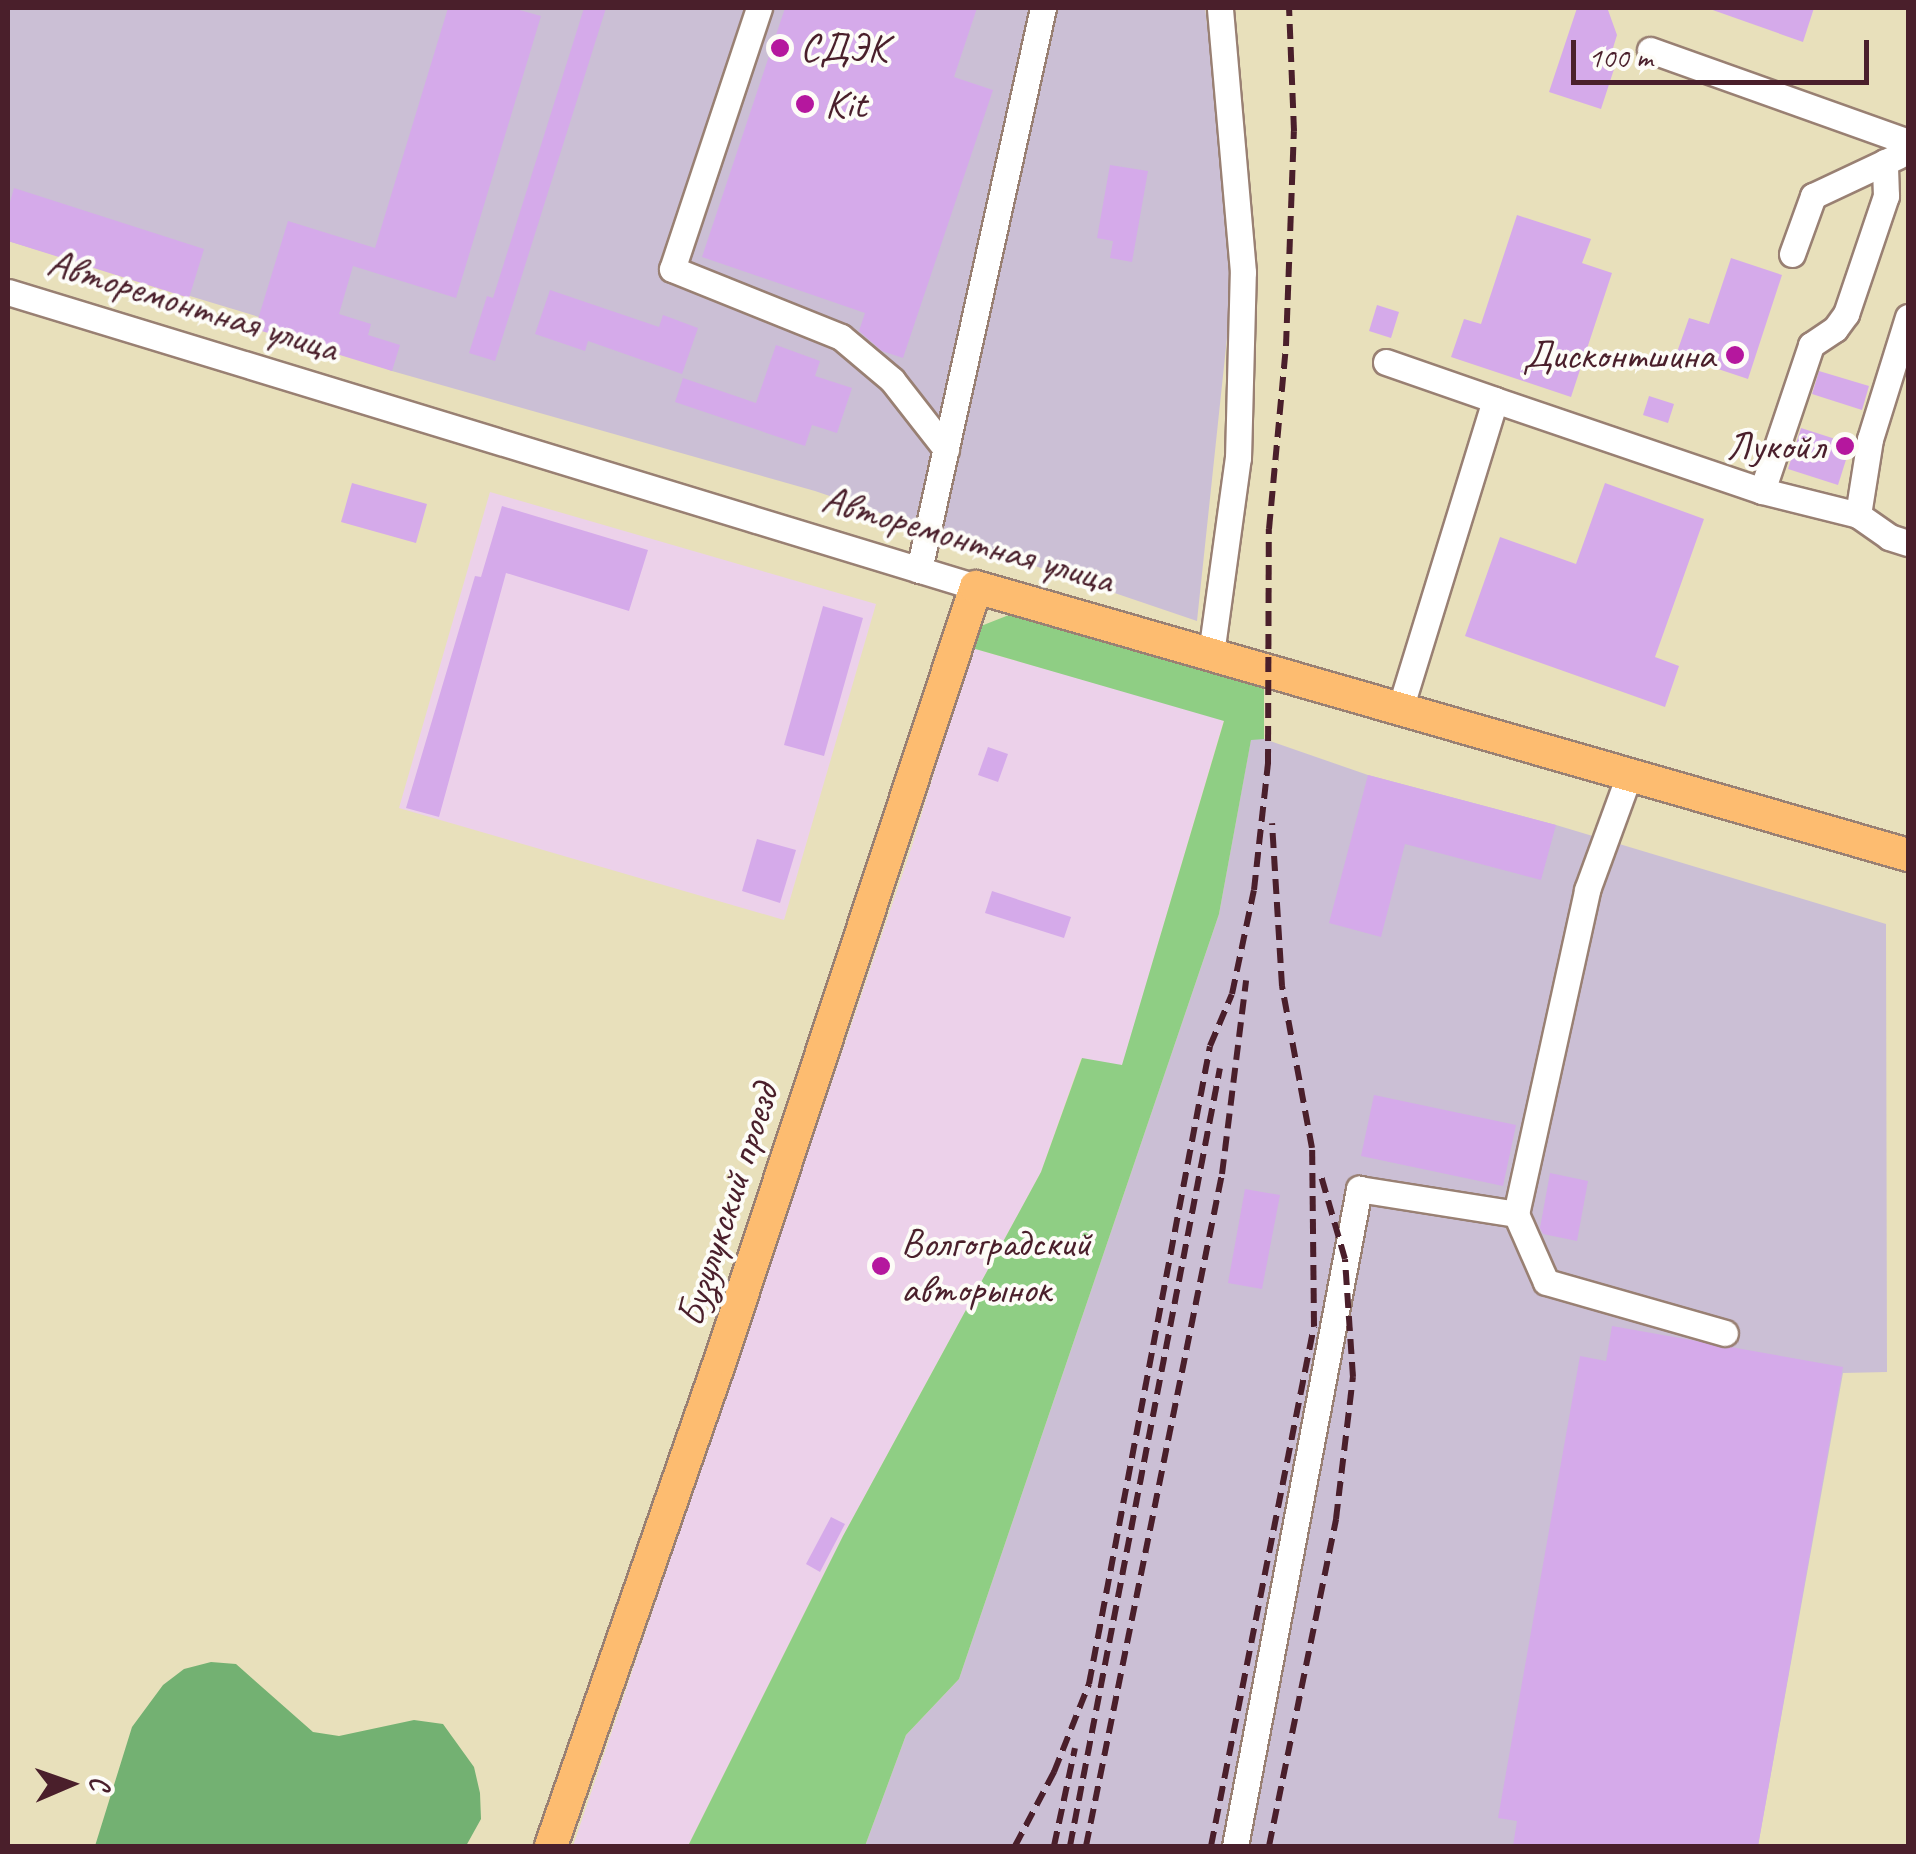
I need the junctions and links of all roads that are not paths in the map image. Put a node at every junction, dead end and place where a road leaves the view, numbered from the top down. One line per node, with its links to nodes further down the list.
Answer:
1 (758, 8): 12 (street)
2 (1043, 8): 12 (street)
3 (1220, 8): 18 (street)
4 (1650, 50): 5 (street)
5 (1908, 142)
6 (1897, 157): 7 (street); 13 (street)
7 (1792, 254)
8 (8, 292): 16 (street, Авторемонтная улица)
9 (1908, 317): 14 (street)
10 (1386, 362): 11 (street)
11 (1494, 400): 13 (street); 19 (street)
12 (946, 450): 16 (street)
13 (1762, 490): 14 (street)
14 (1858, 514): 15 (street)
15 (1908, 543)
16 (919, 570): 17 (street, Авторемонтная улица)
17 (976, 587): 18 (main road, Авторемонтная улица); 24 (main road, Бузулукский проезд)
18 (1210, 654): 19 (main road, Авторемонтная улица)
19 (1400, 709): 20 (main road, Авторемонтная улица)
20 (1628, 775): 21 (main road, Авторемонтная улица); 22 (street)
21 (1908, 855)
22 (1516, 1214): 23 (street); 25 (street)
23 (1724, 1333)
24 (552, 1846)
25 (1235, 1846)

